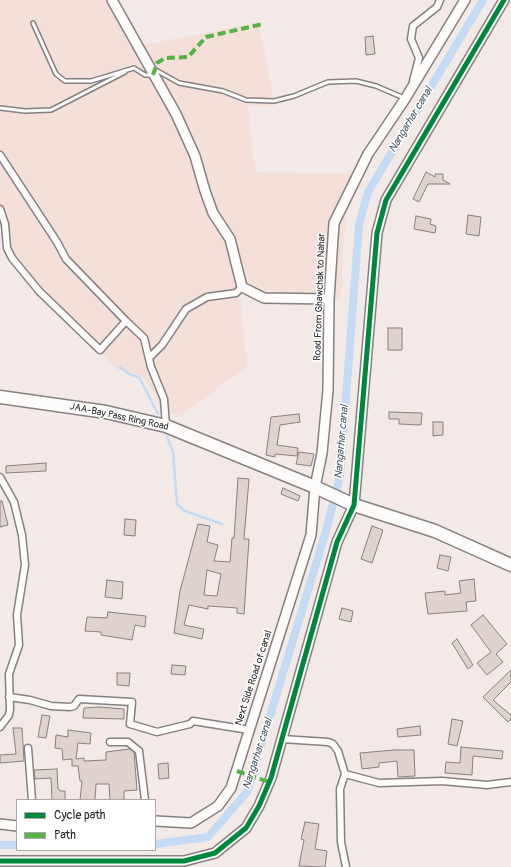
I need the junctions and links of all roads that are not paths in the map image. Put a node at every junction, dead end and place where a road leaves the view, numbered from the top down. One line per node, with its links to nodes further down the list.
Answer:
1 (112, 0): 7 (street)
2 (440, 0): 8 (street)
3 (465, 0): 8 (street, Road From Ghawchak to Nahar)
4 (504, 0): 21 (street)
5 (32, 23): 6 (lane)
6 (134, 68): 7 (lane); 10 (lane)
7 (153, 72): 9 (lane); 13 (street)
8 (411, 89): 9 (street, Road From Ghawchak to Nahar)
9 (405, 99): 14 (street, Road From Ghawchak to Nahar)
10 (0, 108)
11 (0, 155): 15 (street)
12 (0, 209): 15 (street)
13 (242, 288): 14 (street); 16 (street)
14 (329, 299): 20 (street, Road From Ghawchak to Nahar)
15 (126, 321): 16 (street)
16 (149, 358): 18 (street)
17 (0, 397): 18 (highway, JAA-Bay Pass Ring Road)
18 (166, 426): 20 (highway, JAA-Bay Pass Ring Road)
19 (0, 477): 23 (street)
20 (319, 489): 21 (highway, JAA-Bay Pass Ring Road); 25 (street, Next Side Road of canal)
21 (354, 505): 22 (highway); 26 (street)
22 (511, 565)
23 (9, 697): 24 (street); 25 (street)
24 (0, 726)
25 (249, 730): 33 (street, Next Side Road of canal)
26 (282, 739): 29 (street); 38 (street)
27 (110, 742): 32 (street)
28 (28, 748): 31 (street)
29 (345, 774): 30 (street); 39 (street)
30 (511, 782)
31 (32, 799)
32 (145, 799)
33 (156, 821)
34 (0, 824): 35 (street)
35 (16, 826)
36 (0, 861): 37 (street)
37 (32, 864): 38 (street)
38 (149, 864)
39 (346, 867)

